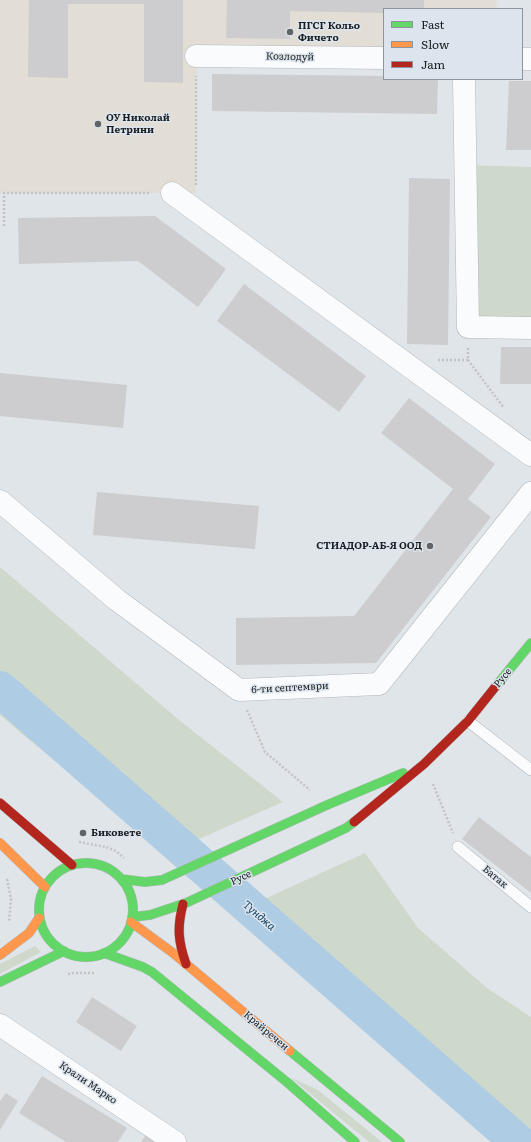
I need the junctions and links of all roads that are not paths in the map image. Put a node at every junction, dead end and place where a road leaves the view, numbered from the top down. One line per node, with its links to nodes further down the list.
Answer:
1 (196, 56): 2 (street, Козлодуй)
2 (383, 58)
3 (464, 80): 5 (street)
4 (172, 193): 6 (street)
5 (531, 328)
6 (531, 455)
7 (531, 493): 8 (street, 6-ти септември)
8 (0, 501)
9 (531, 643): 10 (street, Русе)
10 (468, 721): 11 (street, Русе); 12 (lane)
11 (424, 764): 17 (street); 19 (street, Русе)
12 (531, 770)
13 (0, 803): 16 (street)
14 (0, 843): 18 (street)
15 (458, 847): 20 (lane, Батак)
16 (72, 865): 17 (street); 18 (street)
17 (121, 879): 22 (street)
18 (45, 887): 21 (street)
19 (184, 904): 22 (street, Русе); 28 (street)
20 (531, 907)
21 (39, 918): 23 (street); 24 (street)
22 (131, 919): 26 (street); 28 (street, Крайречен)
23 (11, 948): 25 (street); 27 (street)
24 (64, 951): 26 (street); 29 (street)
25 (0, 952)
26 (104, 953): 32 (street)
27 (0, 955)
28 (186, 964): 33 (street, Крайречен)
29 (0, 982)
30 (0, 1025): 31 (street, Крали Марко)
31 (175, 1142)
32 (355, 1142)
33 (400, 1142)

